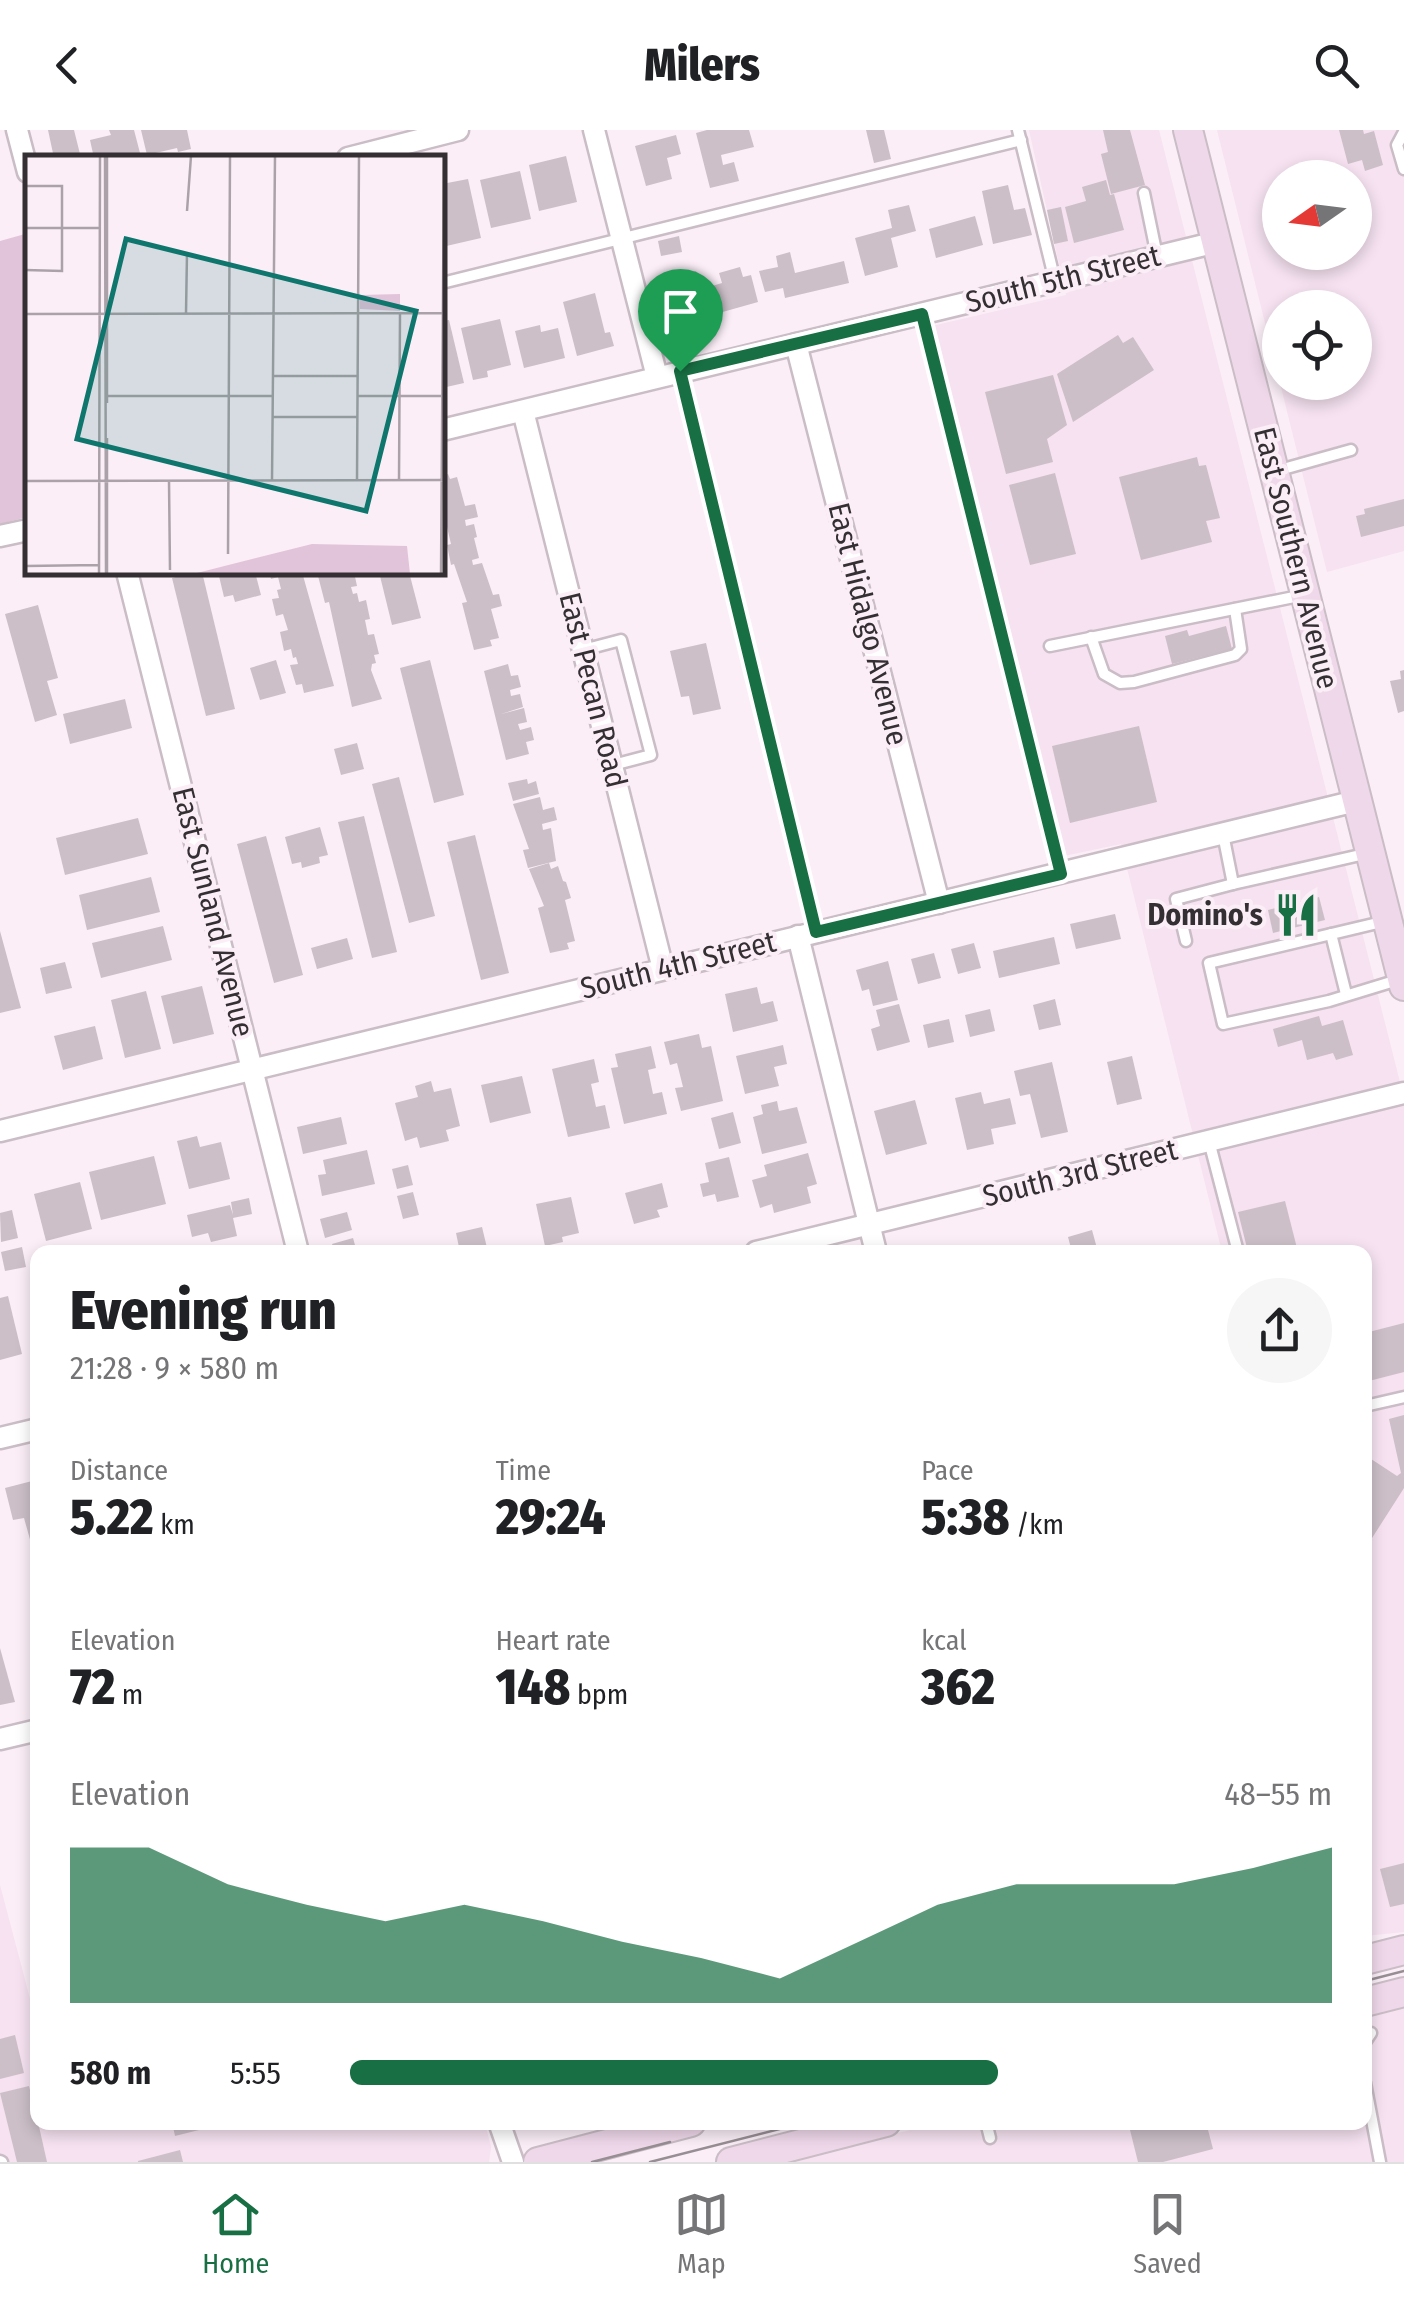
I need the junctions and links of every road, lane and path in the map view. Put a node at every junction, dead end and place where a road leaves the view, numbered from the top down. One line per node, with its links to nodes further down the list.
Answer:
1 (17, 130): 8 (street)
2 (458, 130): 7 (street)
3 (594, 130): 11 (street)
4 (1188, 130): 12 (main road, East Southern Avenue)
5 (1404, 132): 9 (lane)
6 (1020, 135): 11 (lane); 14 (lane)
7 (360, 155)
8 (25, 161)
9 (1404, 169)
10 (1144, 193): 13 (lane)
11 (622, 240): 15 (lane); 19 (street)
12 (1216, 242): 13 (street, South 5th Street); 23 (main road, East Southern Avenue)
13 (1157, 256): 14 (street, South 5th Street)
14 (1055, 281): 16 (street, South 5th Street)
15 (445, 282)
16 (922, 314): 17 (street, South 5th Street); 36 (lane)
17 (796, 344): 18 (street, South 5th Street); 38 (street, East Hidalgo Avenue)
18 (680, 371): 19 (street, South 5th Street); 40 (lane)
19 (657, 377): 20 (street, South 5th Street)
20 (523, 411): 21 (street, South 5th Street); 31 (street, East Pecan Road)
21 (445, 429)
22 (1352, 450): 23 (lane)
23 (1275, 472): 27 (main road, East Southern Avenue)
24 (25, 531): 25 (street)
25 (0, 536)
26 (129, 575): 46 (street, East Sunland Avenue)
27 (1304, 595): 28 (lane); 33 (main road, East Southern Avenue)
28 (1235, 609): 29 (lane); 29 (lane)
29 (1090, 637): 30 (lane)
30 (1050, 646)
31 (583, 650): 32 (street, East Pecan Road); 32 (lane)
32 (612, 765): 43 (street, East Pecan Road)
33 (1356, 801): 34 (street, South 4th Street); 35 (main road, East Southern Avenue)
34 (1223, 834): 36 (street, South 4th Street); 37 (lane)
35 (1370, 853): 37 (lane); 39 (main road, East Southern Avenue)
36 (1061, 874): 38 (street, South 4th Street)
37 (1232, 884): 42 (lane)
38 (939, 903): 40 (street, South 4th Street)
39 (1387, 921): 41 (lane); 44 (main road, East Southern Avenue)
40 (807, 934): 43 (street, South 4th Street); 50 (street)
41 (1331, 934): 45 (lane); 45 (lane)
42 (1186, 941)
43 (663, 969): 46 (street, South 4th Street)
44 (1403, 982): 45 (lane)
45 (1346, 994)
46 (252, 1070): 48 (street, South 4th Street); 51 (street, East Sunland Avenue)
47 (1404, 1093): 49 (street, South 3rd Street)
48 (0, 1131)
49 (1210, 1142): 50 (street, South 3rd Street); 54 (lane)
50 (869, 1225): 52 (street, South 3rd Street); 53 (street)
51 (296, 1245)
52 (785, 1245)
53 (874, 1245)
54 (1236, 1245)
55 (1404, 1397): 56 (lane)
56 (1372, 1404)
57 (30, 1431): 58 (street)
58 (0, 1438)
59 (30, 1732): 60 (street)
60 (0, 1739)
61 (1404, 1950): 62 (main road)
62 (1372, 1958)
63 (1404, 1992): 64 (main road)
64 (1372, 2000)
65 (1372, 2120): 74 (lane)
66 (502, 2130): 71 (street)
67 (637, 2130): 72 (main road)
68 (855, 2130): 73 (main road)
69 (988, 2130): 70 (lane)
70 (990, 2138)
71 (513, 2162)
72 (538, 2162)
73 (731, 2162)
74 (1380, 2162)

